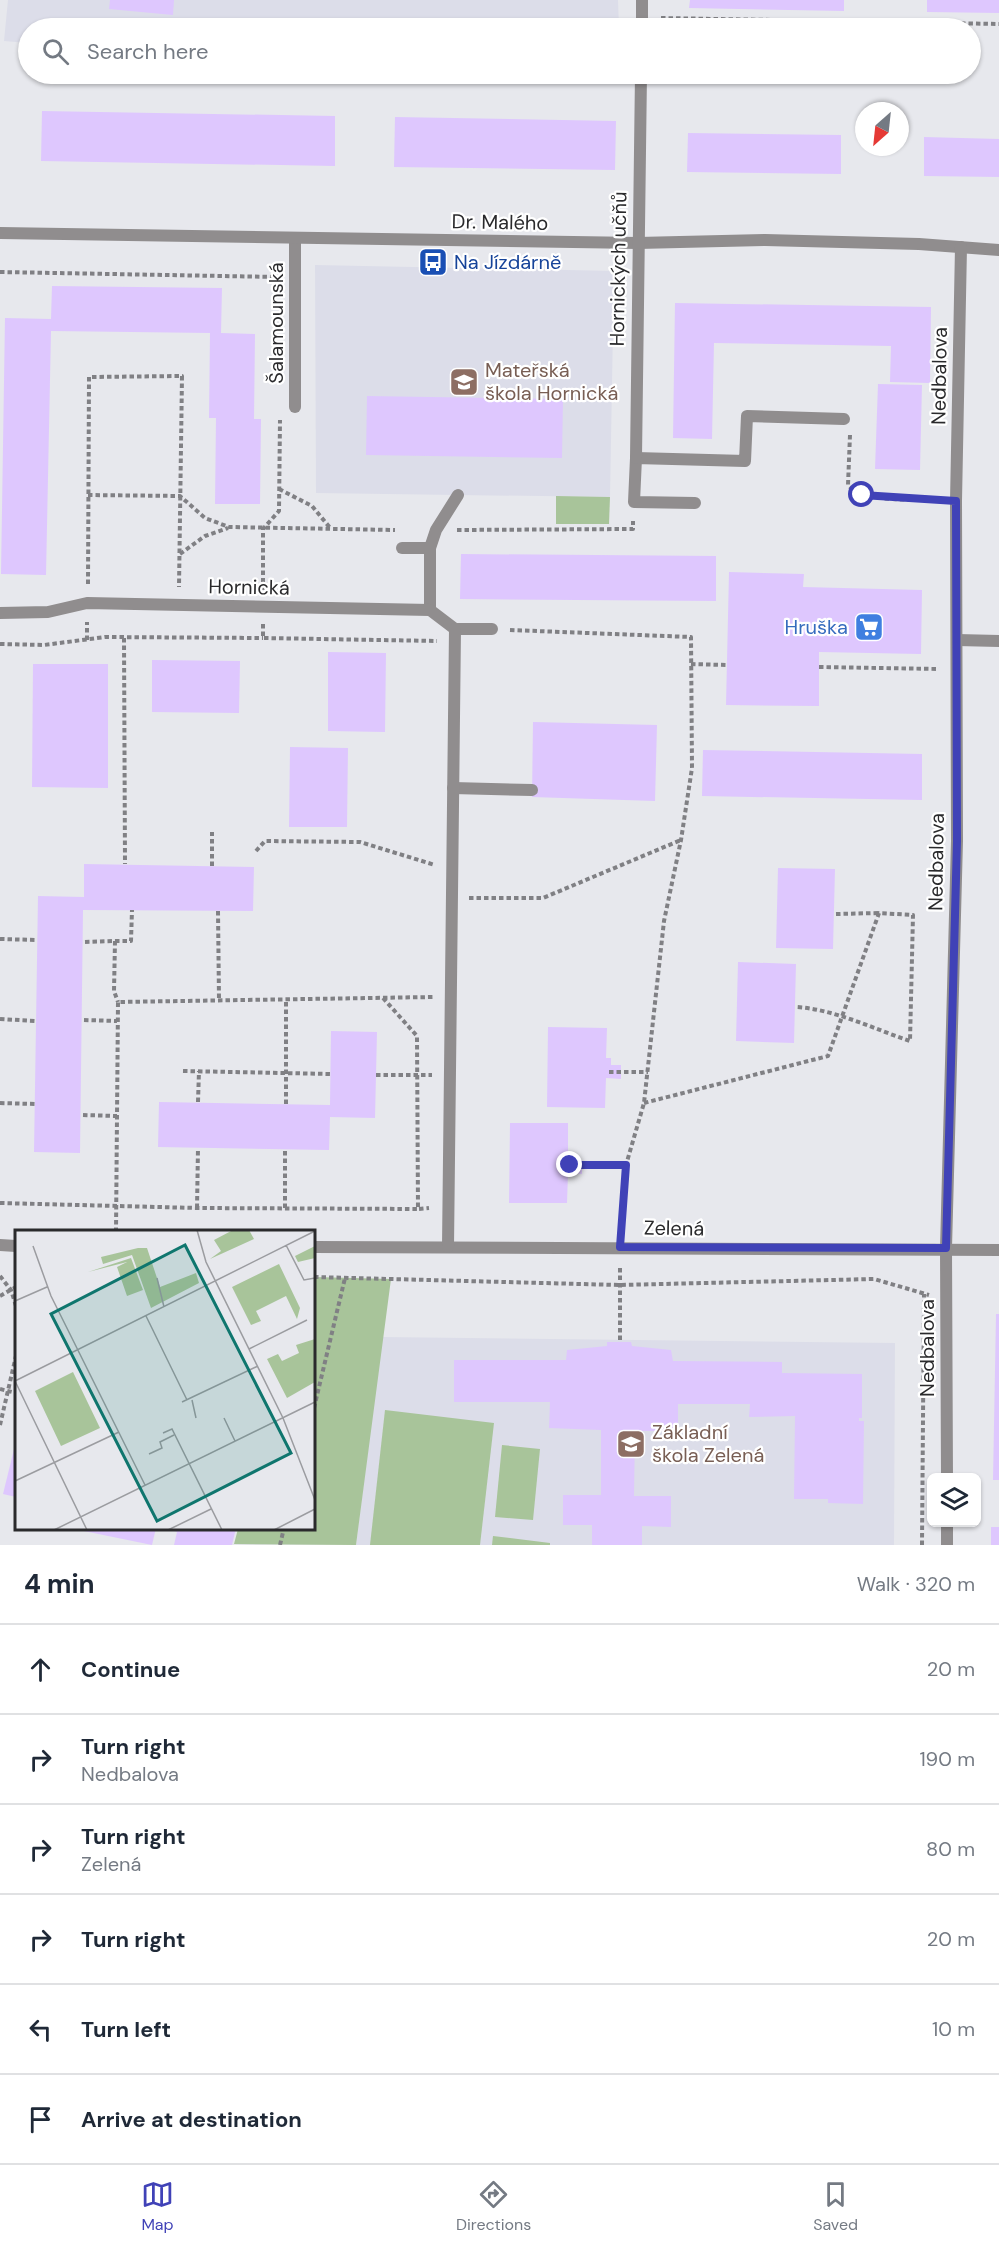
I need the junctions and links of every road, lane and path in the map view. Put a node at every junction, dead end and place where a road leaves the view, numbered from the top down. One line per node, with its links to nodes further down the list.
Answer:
1 (642, 0): 2 (street)
2 (642, 18)
3 (981, 24): 4 (path)
4 (999, 24)
5 (641, 84): 8 (street, Hornických učňů)
6 (0, 233): 7 (street, Dr. Malého)
7 (295, 240): 8 (street, Dr. Malého); 13 (street, Šalamounská)
8 (638, 243): 9 (street, Dr. Malého); 16 (street, Hornických učňů)
9 (961, 247): 10 (street, Dr. Malého); 21 (street, Nedbalova)
10 (999, 250)
11 (0, 272): 12 (path)
12 (280, 277)
13 (295, 407)
14 (280, 418): 17 (path)
15 (844, 418): 16 (street); 21 (path)
16 (636, 458): 22 (street, Hornických učňů)
17 (279, 489): 25 (path); 26 (path)
18 (88, 495): 20 (path); 20 (path); 32 (path)
19 (459, 495): 28 (street)
20 (180, 496): 24 (path); 31 (path)
21 (956, 501): 42 (street, Nedbalova)
22 (634, 502): 23 (street); 28 (path)
23 (695, 503)
24 (229, 527): 25 (path); 31 (path)
25 (263, 529): 26 (path); 34 (path)
26 (332, 529): 27 (path)
27 (401, 530)
28 (436, 530): 30 (street)
29 (402, 548): 30 (street)
30 (430, 548): 35 (street)
31 (180, 555): 33 (path)
32 (87, 603): 33 (street, Hornická); 36 (street, Hornická); 41 (path)
33 (179, 605): 34 (street, Hornická)
34 (263, 607): 35 (street, Hornická); 40 (path)
35 (430, 610): 38 (street)
36 (0, 613)
37 (492, 629): 38 (street); 45 (path)
38 (455, 635): 40 (path); 49 (street)
39 (124, 638): 40 (path); 41 (path); 54 (path)
40 (263, 638)
41 (87, 640): 44 (path)
42 (957, 640): 43 (street); 48 (street, Nedbalova)
43 (999, 641)
44 (0, 644)
45 (692, 664): 46 (path); 52 (path)
46 (726, 665)
47 (819, 667): 48 (path)
48 (957, 669): 107 (street, Nedbalova)
49 (453, 788): 50 (street); 56 (street)
50 (532, 790)
51 (212, 832): 55 (path)
52 (681, 840): 57 (path); 80 (path)
53 (256, 851): 56 (path)
54 (125, 864)
55 (212, 866)
56 (453, 870): 57 (street)
57 (453, 898): 66 (street)
58 (132, 910): 64 (path)
59 (218, 910): 69 (path)
60 (879, 913): 61 (path); 72 (path); 72 (path)
61 (837, 914)
62 (0, 939): 63 (path)
63 (37, 940)
64 (115, 941): 65 (path); 70 (path)
65 (85, 942)
66 (452, 997): 67 (path); 85 (street)
67 (382, 998): 68 (path); 84 (path)
68 (286, 999): 69 (path); 81 (path)
69 (219, 1000): 70 (path)
70 (118, 1002): 76 (path)
71 (796, 1008): 72 (path)
72 (842, 1018): 88 (path)
73 (0, 1019): 75 (path)
74 (84, 1020): 76 (path)
75 (36, 1021)
76 (117, 1021): 92 (path)
77 (183, 1071): 78 (path)
78 (199, 1071): 81 (path); 86 (path)
79 (609, 1072): 80 (path)
80 (648, 1072): 88 (path)
81 (286, 1073): 82 (path); 90 (path)
82 (331, 1074)
83 (376, 1075): 84 (path)
84 (417, 1075): 85 (path); 102 (path)
85 (451, 1075): 101 (street)
86 (198, 1102)
87 (0, 1103): 89 (path)
88 (644, 1103): 96 (path)
89 (35, 1104)
90 (286, 1104)
91 (83, 1115): 92 (path)
92 (117, 1116): 98 (path)
93 (198, 1148): 99 (path)
94 (285, 1149): 100 (path)
95 (570, 1165): 96 (path)
96 (626, 1165): 106 (path)
97 (0, 1203): 98 (path)
98 (116, 1206): 99 (path); 103 (path)
99 (197, 1208): 100 (path)
100 (285, 1208): 102 (path)
101 (449, 1208): 102 (path); 105 (street)
102 (418, 1209)
103 (116, 1230)
104 (315, 1247): 105 (street, Zelená)
105 (448, 1247): 106 (street, Zelená)
106 (620, 1247): 107 (street, Zelená); 112 (path)
107 (946, 1248): 108 (street, Zelená); 117 (street, Nedbalova)
108 (999, 1250)
109 (0, 1276): 114 (path)
110 (315, 1278): 111 (path)
111 (345, 1278): 112 (path); 124 (path)
112 (619, 1285): 115 (path); 119 (path)
113 (15, 1288): 114 (path)
114 (11, 1290): 116 (path); 118 (path)
115 (924, 1294): 117 (path); 130 (path)
116 (0, 1296)
117 (947, 1300): 126 (street, Nedbalova)
118 (15, 1303)
119 (620, 1342)
120 (15, 1360): 122 (path)
121 (0, 1389): 122 (path)
122 (8, 1390): 123 (path); 125 (path)
123 (15, 1393)
124 (315, 1404)
125 (0, 1425)
126 (947, 1473)
127 (947, 1527): 131 (street)
128 (284, 1530): 129 (path)
129 (280, 1545)
130 (921, 1545)
131 (947, 1545)

